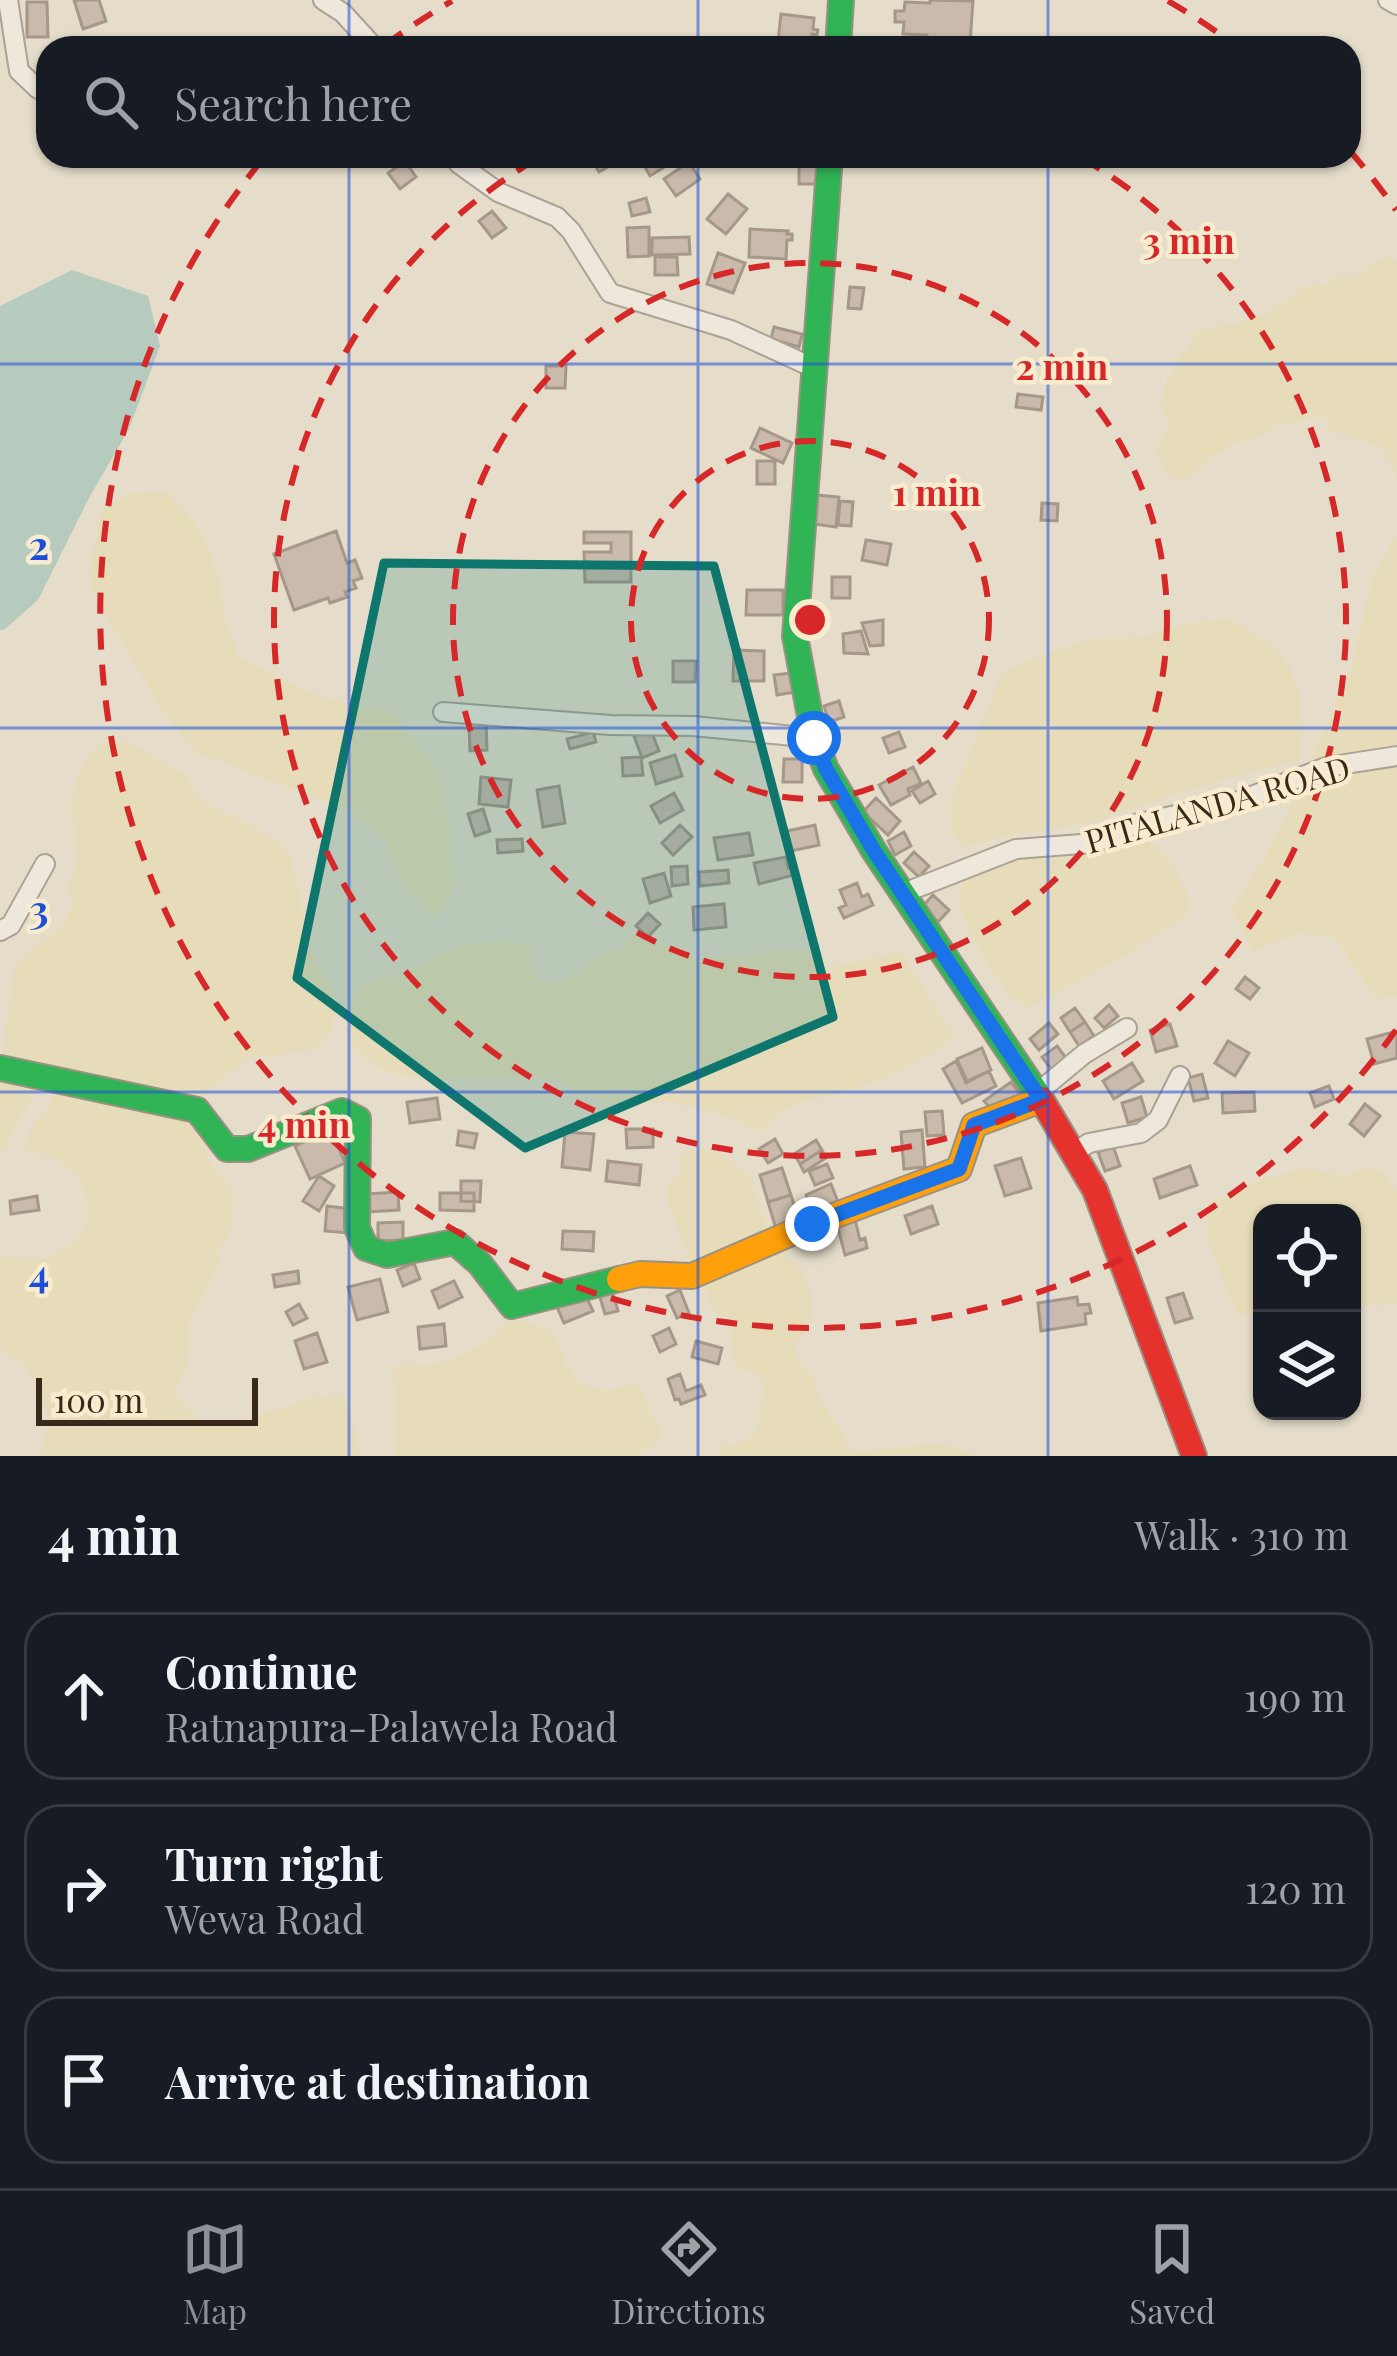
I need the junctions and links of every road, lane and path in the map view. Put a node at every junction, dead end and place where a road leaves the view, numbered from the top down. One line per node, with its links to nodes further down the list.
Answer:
1 (8, 0): 8 (street)
2 (322, 0): 6 (street)
3 (841, 0): 7 (main road)
4 (1388, 0): 5 (street)
5 (1397, 5)
6 (364, 36)
7 (839, 36)
8 (36, 87)
9 (468, 168): 11 (street)
10 (829, 168): 11 (main road)
11 (814, 368): 13 (main road)
12 (443, 712): 13 (street)
13 (814, 738): 16 (main road)
14 (1397, 756): 16 (street, PITALANDA ROAD)
15 (45, 864): 17 (street)
16 (901, 894): 21 (main road)
17 (0, 931)
18 (1126, 1028): 21 (street)
19 (0, 1067): 21 (main road)
20 (1180, 1076): 22 (street)
21 (1039, 1097): 22 (main road)
22 (1073, 1154): 23 (main road)
23 (1194, 1456)

